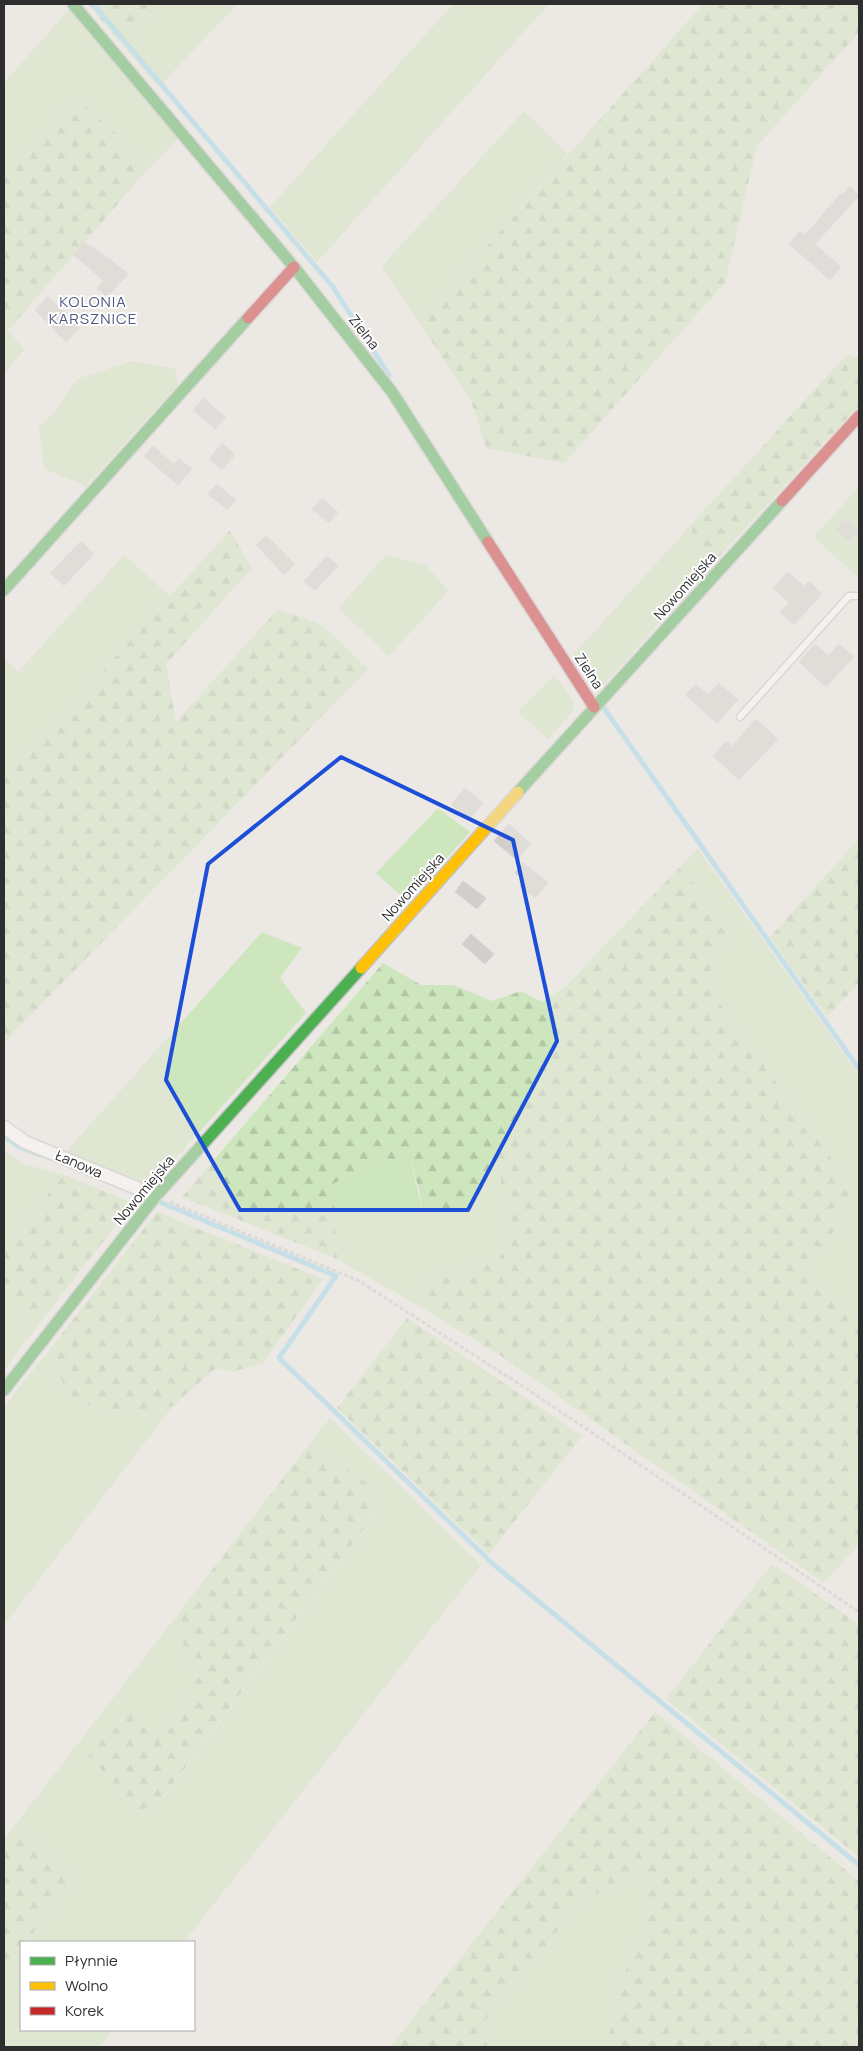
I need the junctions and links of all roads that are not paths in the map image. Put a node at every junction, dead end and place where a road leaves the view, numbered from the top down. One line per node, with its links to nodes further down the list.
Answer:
1 (73, 4): 2 (street, Zielna)
2 (294, 267): 4 (street); 6 (street, Zielna)
3 (859, 416): 6 (street, Nowomiejska)
4 (4, 590)
5 (859, 596): 7 (lane)
6 (594, 707): 9 (street, Nowomiejska)
7 (740, 716)
8 (4, 1127): 9 (street, Łanowa)
9 (153, 1200): 10 (street, Nowomiejska)
10 (4, 1390)

